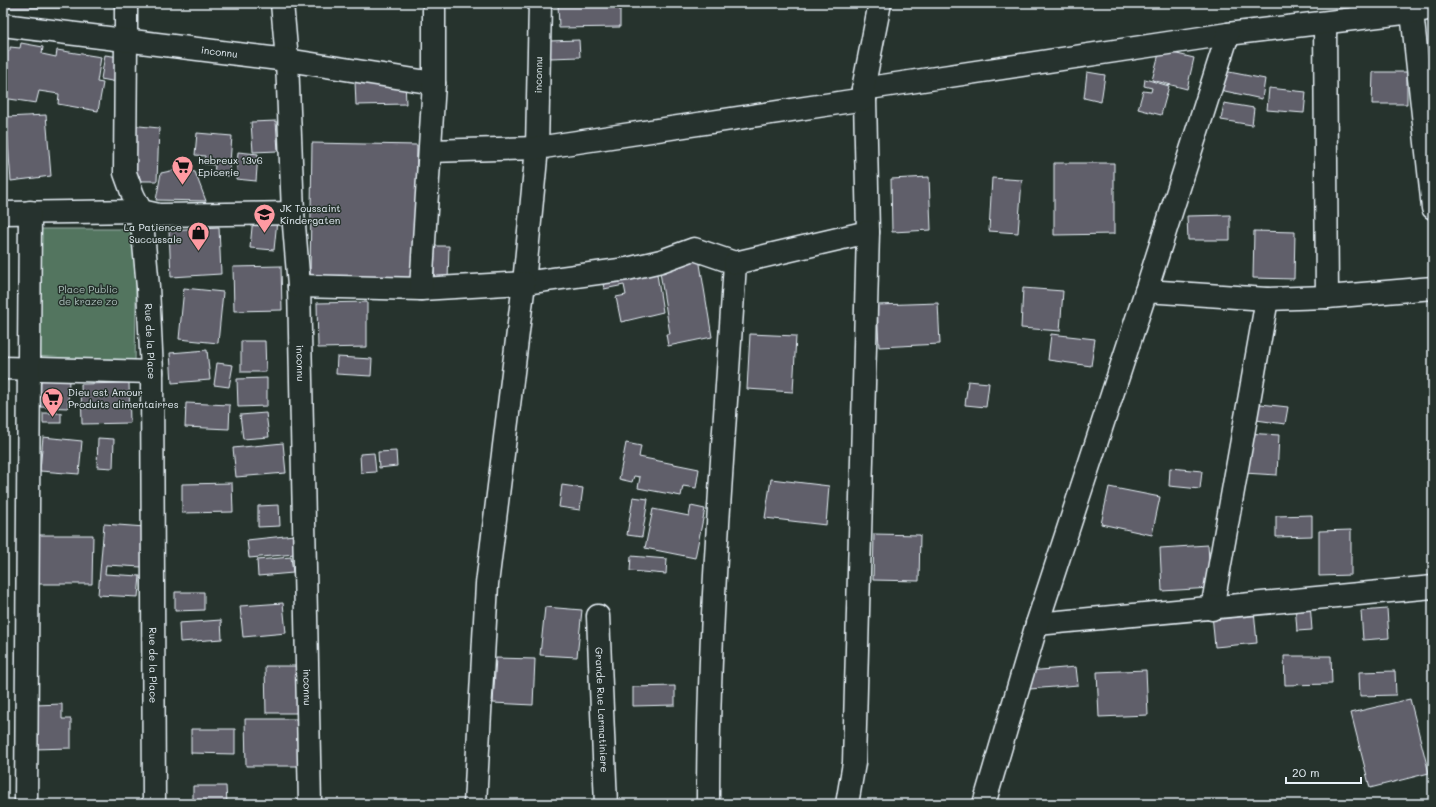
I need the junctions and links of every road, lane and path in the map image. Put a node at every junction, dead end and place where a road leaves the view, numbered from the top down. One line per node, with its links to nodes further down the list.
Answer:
1 (126, 3): 11 (street, Rue de la Place)
2 (282, 3): 12 (street, inconnu)
3 (434, 3): 13 (street)
4 (540, 3): 15 (street, inconnu)
5 (880, 3): 14 (street)
6 (1433, 8): 7 (street)
7 (1412, 12): 8 (street); 17 (street)
8 (1325, 24): 10 (street); 29 (street)
9 (3, 25): 11 (street, inconnu)
10 (1228, 34): 14 (street); 28 (street)
11 (126, 41): 12 (street, inconnu); 18 (street, Rue de la Place)
12 (287, 60): 13 (street, inconnu); 21 (street, inconnu)
13 (434, 83): 16 (street)
14 (864, 94): 15 (street); 22 (street)
15 (537, 148): 16 (street); 24 (street, inconnu)
16 (430, 151): 27 (street)
17 (1433, 208)
18 (141, 211): 19 (street); 21 (street); 33 (street, Rue de la Place)
19 (30, 212): 20 (street); 32 (street)
20 (3, 213)
21 (293, 213): 25 (street, inconnu)
22 (868, 232): 23 (street); 44 (street)
23 (735, 263): 24 (street); 43 (street)
24 (524, 283): 27 (street); 41 (street, inconnu)
25 (299, 286): 27 (street); 40 (street, inconnu)
26 (1433, 288): 29 (street)
27 (421, 289)
28 (1146, 291): 30 (street); 37 (street)
29 (1327, 296): 30 (street)
30 (1267, 299): 35 (street)
31 (3, 368): 32 (street)
32 (30, 368): 33 (street); 38 (street)
33 (152, 372): 39 (street, Rue de la Place)
34 (1433, 587): 35 (street)
35 (1212, 609): 37 (street)
36 (598, 616): 42 (street, Grande Rue Larmatiniere)
37 (1037, 624): 45 (street)
38 (26, 804)
39 (154, 804)
40 (310, 804)
41 (475, 804)
42 (606, 804)
43 (708, 804)
44 (847, 804)
45 (984, 804)

